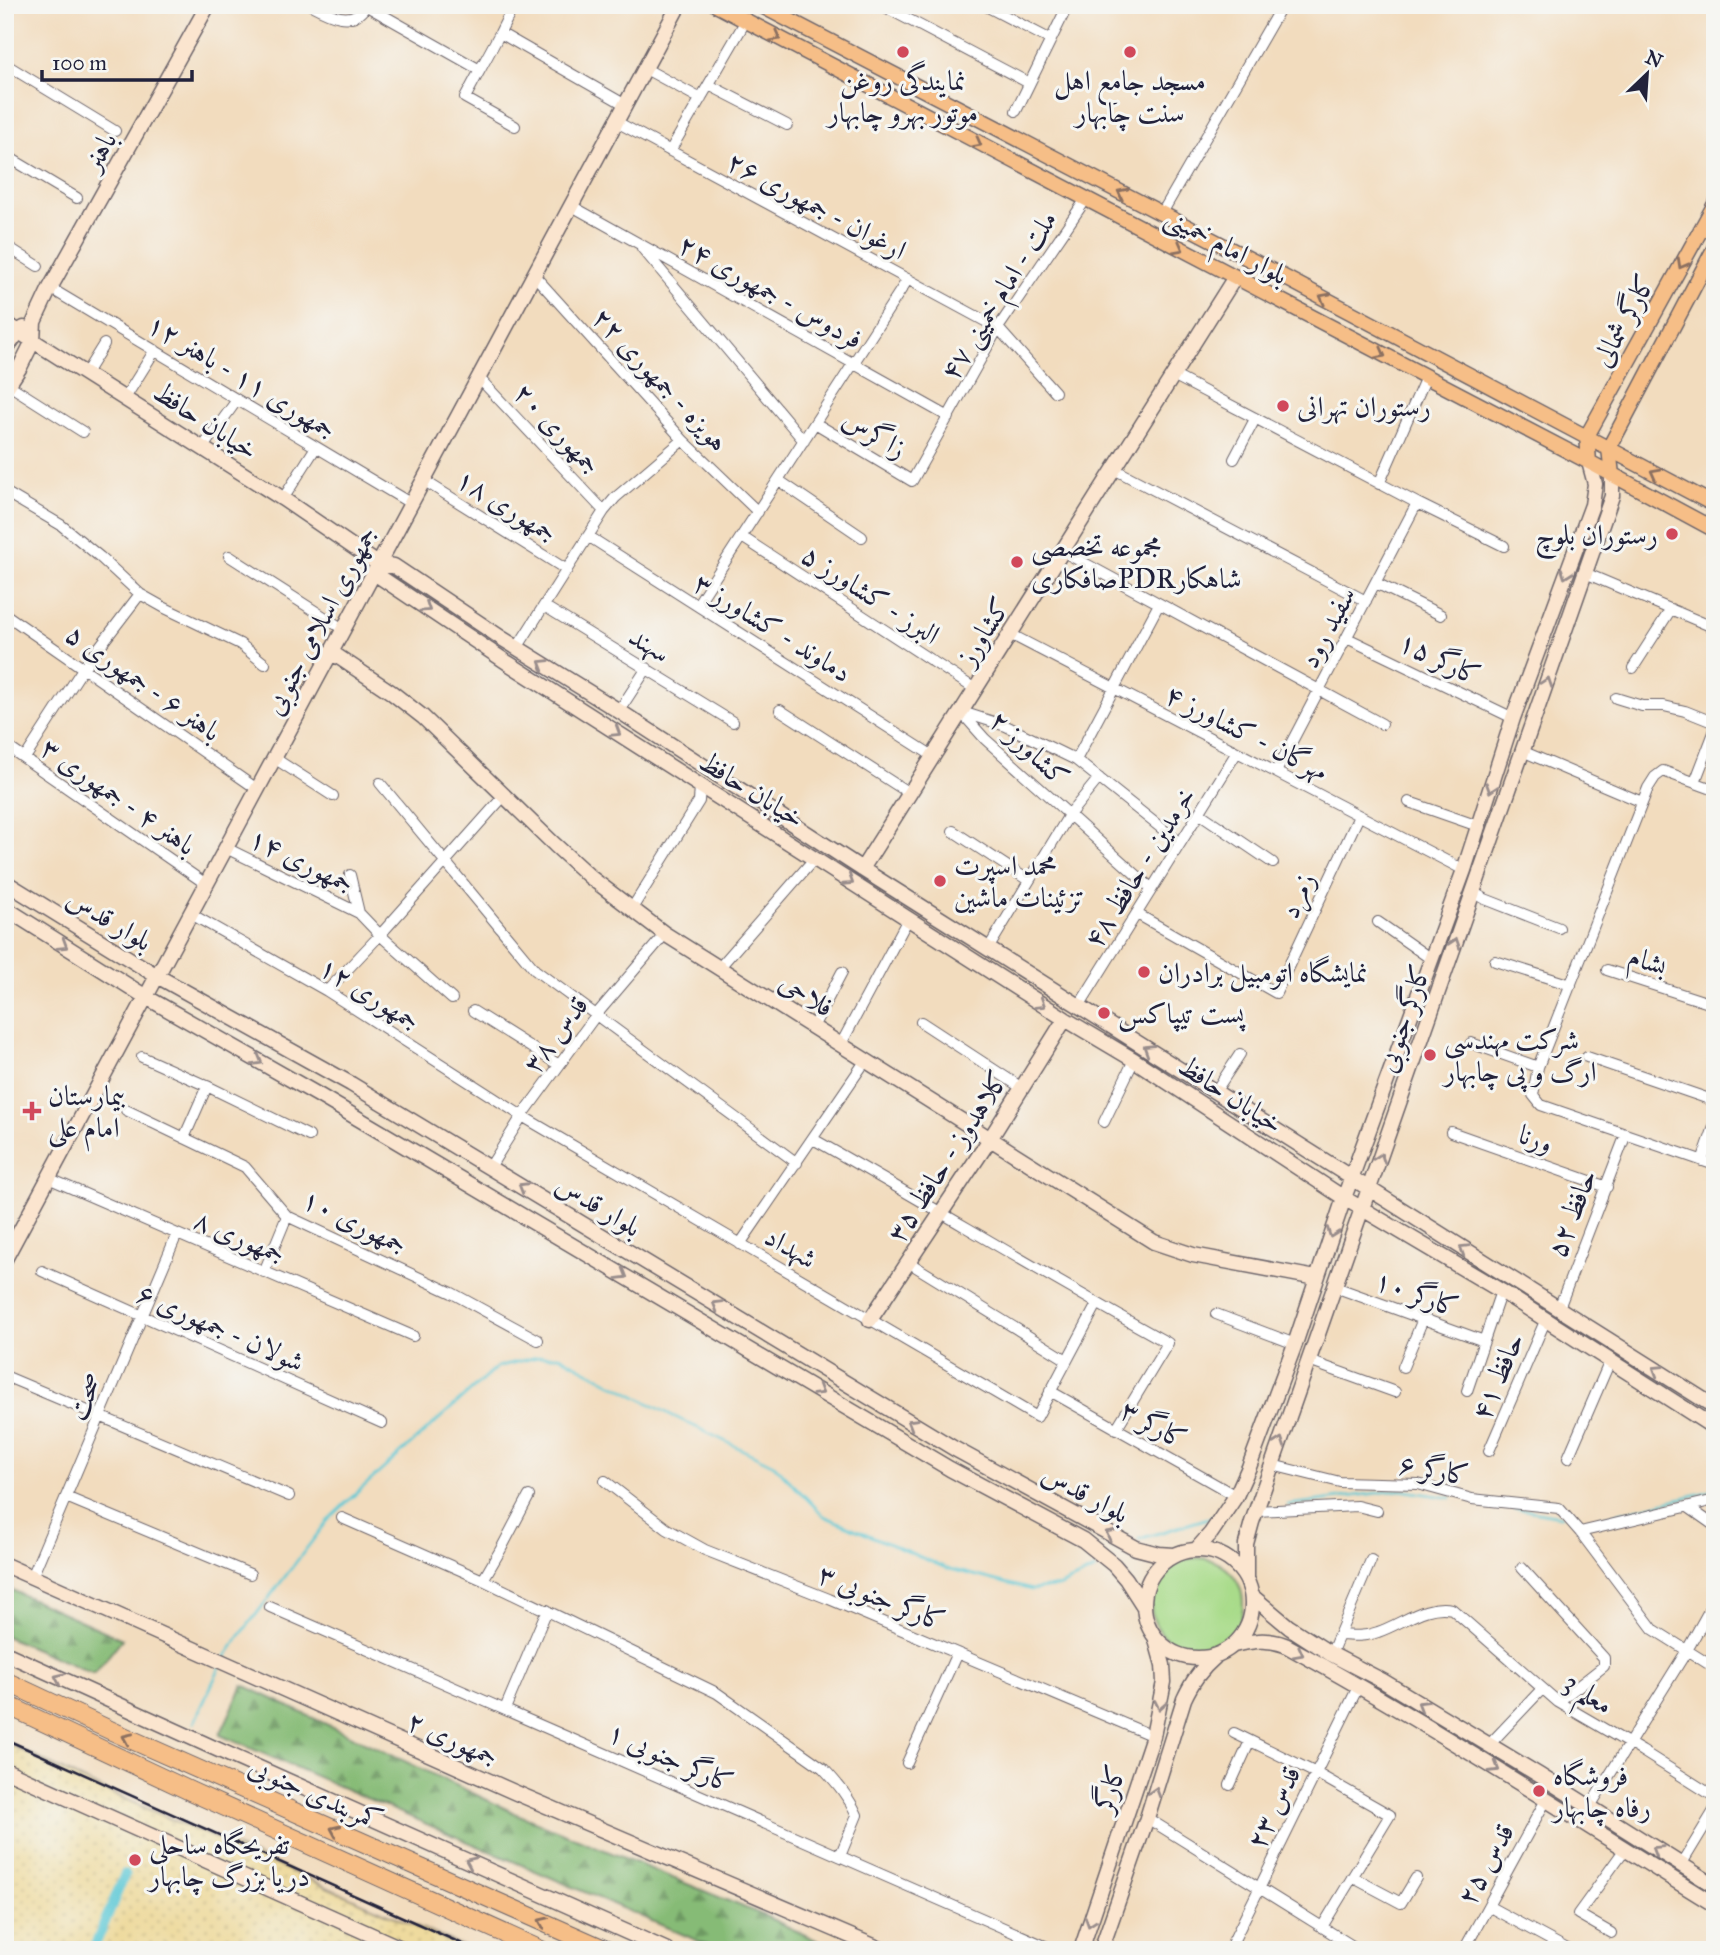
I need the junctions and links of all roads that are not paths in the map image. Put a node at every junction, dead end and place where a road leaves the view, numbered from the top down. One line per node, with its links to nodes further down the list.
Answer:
1 (208, 5): 41 (main road, باهنر)
2 (311, 5): 11 (street)
3 (514, 5): 13 (street)
4 (679, 5): 16 (main road, جمهوری اسلامی جنوبی)
5 (716, 5): 12 (main road, بلوار امام خمینی)
6 (761, 5): 33 (main road, بلوار امام خمینی, one-way to 6)
7 (881, 5): 18 (street)
8 (984, 5): 14 (street)
9 (1068, 5): 14 (street)
10 (1282, 5): 33 (street)
11 (365, 6): 17 (street)
12 (745, 22): 19 (street); 30 (main road, بلوار امام خمینی, one-way to 30)
13 (500, 33): 17 (street); 21 (street)
14 (1051, 40): 18 (street)
15 (5, 64): 26 (street)
16 (644, 68): 20 (street); 21 (main road, جمهوری اسلامی جنوبی)
17 (480, 70): 25 (street)
18 (1029, 83): 22 (street)
19 (709, 85): 20 (street); 24 (street)
20 (701, 99): 27 (street)
21 (624, 104): 23 (main road, جمهوری اسلامی جنوبی)
22 (1016, 111)
23 (615, 121): 27 (street, ارغوان - جمهوری ۲۶); 32 (main road, جمهوری اسلامی جنوبی)
24 (787, 125)
25 (515, 126)
26 (115, 131)
27 (670, 151): 40 (street, ارغوان - جمهوری ۲۶)
28 (5, 155): 29 (street)
29 (77, 198)
30 (1086, 200): 39 (main road, بلوار امام خمینی, one-way to 39); 44 (street, ملت - امام خمینی ۴۷)
31 (1715, 204): 50 (main road, کارگر شمالی, one-way to 50)
32 (570, 205): 34 (street, فردوس - جمهوری ۲۴); 38 (main road, جمهوری اسلامی جنوبی)
33 (1162, 213): 65 (main road, بلوار امام خمینی, one-way to 33)
34 (638, 243): 51 (street, فردوس - جمهوری ۲۴); 67 (street)
35 (5, 245): 37 (street)
36 (1715, 247): 52 (main road, کارگر شمالی)
37 (38, 266)
38 (533, 274): 55 (main road, جمهوری اسلامی جنوبی); 66 (street, هویزه - جمهوری ۲۲)
39 (1235, 277): 54 (main road, کشاورز); 56 (main road, بلوار امام خمینی, one-way to 56)
40 (908, 279): 44 (street, ارغوان - جمهوری ۲۶); 51 (street)
41 (50, 288): 42 (main road, باهنر); 49 (street, جمهوری ۱۱ - باهنر ۱۲)
42 (34, 322): 45 (main road); 46 (main road)
43 (5, 323): 45 (main road, خیابان حافظ)
44 (998, 328): 58 (street, ارغوان - جمهوری ۲۶); 61 (street, ملت - امام خمینی ۴۷)
45 (19, 331): 46 (main road, خیابان حافظ); 48 (main road)
46 (33, 341): 53 (main road, خیابان حافظ); 57 (main road)
47 (104, 344): 53 (street)
48 (5, 350)
49 (155, 350): 59 (street); 60 (street, جمهوری ۱۱ - باهنر ۱۲)
50 (1633, 354): 52 (main road); 65 (main road, کارگر شمالی)
51 (854, 363): 61 (street, فردوس - جمهوری ۲۴); 63 (street)
52 (1653, 367): 70 (main road, کارگر شمالی)
53 (86, 373): 59 (main road, خیابان حافظ)
54 (1173, 375): 62 (street); 73 (main road, کشاورز)
55 (478, 377): 75 (main road, جمهوری اسلامی جنوبی); 84 (street, جمهوری ۲۰)
56 (1426, 377): 72 (main road, بلوار امام خمینی); 78 (street)
57 (7, 388): 64 (street)
58 (1055, 392)
59 (125, 398): 68 (main road, خیابان حافظ)
60 (237, 400): 68 (street); 69 (street, جمهوری ۱۱ - باهنر ۱۲)
61 (950, 416): 77 (street, ملت - امام خمینی ۴۷)
62 (1255, 419): 71 (street); 78 (street)
63 (815, 423): 67 (street); 77 (street, زاگرس)
64 (83, 432)
65 (1587, 436): 70 (main road, بلوار امام خمینی); 72 (main road)
66 (683, 440): 84 (street); 85 (street, هویزه - جمهوری ۲۲)
67 (804, 441): 76 (street)
68 (203, 447): 80 (main road, خیابان حافظ)
69 (316, 447): 80 (street); 81 (street, جمهوری ۱۱ - باهنر ۱۲)
70 (1609, 448): 74 (main road); 83 (main road, بلوار امام خمینی, one-way to 70)
71 (1234, 459)
72 (1589, 462): 74 (main road, بلوار امام خمینی); 122 (main road, کارگر جنوبی, one-way to 122)
73 (1114, 469): 91 (main road, کشاورز); 98 (street)
74 (1612, 475): 86 (main road, بلوار امام خمینی); 95 (main road, کارگر جنوبی)
75 (423, 480): 81 (main road, جمهوری اسلامی جنوبی); 94 (street, جمهوری ۱۸)
76 (778, 480): 85 (street); 89 (street)
77 (912, 481)
78 (1380, 484): 82 (street)
79 (5, 492): 97 (street)
80 (284, 499): 93 (main road, خیابان حافظ)
81 (410, 503): 93 (main road, جمهوری اسلامی جنوبی)
82 (1417, 503): 90 (street); 96 (street, سفید رود)
83 (1715, 505)
84 (604, 511): 87 (street)
85 (758, 512): 88 (street)
86 (1715, 530)
87 (588, 536): 94 (street); 100 (street, دماوند - کشاورز ۳)
88 (741, 537): 100 (street); 116 (street, البرز - کشاورز ۵)
89 (862, 537)
90 (1504, 546)
91 (1062, 551): 99 (street); 107 (main road, کشاورز)
92 (229, 556): 106 (street)
93 (378, 564): 106 (main road, جمهوری اسلامی جنوبی); 109 (main road, خیابان حافظ); 139 (main road, خیابان حافظ, one-way to 139)
94 (567, 570): 101 (street)
95 (1585, 573): 102 (street); 126 (main road, کارگر جنوبی, one-way to 95)
96 (1376, 583): 98 (street, سفید رود); 104 (street)
97 (140, 594): 111 (street); 112 (street)
98 (1366, 601): 108 (street, سفید رود)
99 (1159, 604): 115 (street); 117 (street)
100 (697, 605): 131 (street, دماوند - کشاورز ۳)
101 (544, 606): 109 (street); 113 (street, سهند)
102 (1671, 609): 105 (street); 114 (street)
103 (5, 614): 112 (street, باهنر ۶ - جمهوری ۵)
104 (1441, 615)
105 (1715, 628)
106 (343, 629): 110 (main road, جمهوری اسلامی جنوبی)
107 (1010, 634): 115 (street, مهرگان - کشاورز ۴); 116 (main road, کشاورز)
108 (1347, 638): 117 (street, سفید رود); 122 (street, کارگر ۱۵)
109 (517, 648): 120 (main road, خیابان حافظ, one-way to 109)
110 (331, 652): 133 (main road, جمهوری اسلامی جنوبی); 144 (main road, فلاحی)
111 (265, 664)
112 (84, 667): 132 (street); 140 (street, باهنر ۶ - جمهوری ۵)
113 (647, 668): 120 (street); 123 (street, سهند)
114 (1633, 668)
115 (1114, 688): 130 (street, مهرگان - کشاورز ۴); 134 (street)
116 (975, 689): 121 (main road, کشاورز)
117 (1319, 690): 125 (street); 135 (street, سفید رود)
118 (1616, 698): 124 (street)
119 (780, 710): 142 (street)
120 (619, 711): 145 (main road, خیابان حافظ)
121 (961, 712): 131 (main road, کشاورز); 134 (street); 149 (street, کشاورز ۲)
122 (1513, 718): 126 (main road); 152 (main road, کارگر جنوبی, one-way to 152)
123 (733, 723)
124 (1715, 723)
125 (1382, 724)
126 (1532, 725): 129 (main road, کارگر جنوبی)
127 (1715, 730): 137 (street)
128 (5, 745): 132 (street, باهنر ۴ - جمهوری ۳)
129 (1522, 751): 147 (street); 166 (main road, کارگر جنوبی)
130 (1237, 752): 135 (street, مهرگان - کشاورز ۴); 148 (street, خرمدین - حافظ ۴۸)
131 (933, 756): 142 (main road, کشاورز)
132 (24, 758): 164 (street, باهنر ۴ - جمهوری ۳)
133 (274, 758): 140 (main road, جمهوری اسلامی جنوبی); 143 (street)
134 (1076, 760): 136 (street)
135 (1276, 772): 150 (street, مهرگان - کشاورز ۴)
136 (1099, 778): 149 (street); 154 (street)
137 (1695, 782): 141 (street); 147 (street)
138 (380, 783): 157 (street)
139 (700, 786): 151 (main road, خیابان حافظ); 169 (street)
140 (257, 789): 155 (main road, جمهوری اسلامی جنوبی)
141 (1715, 790)
142 (909, 793): 159 (main road, کشاورز)
143 (333, 796)
144 (503, 797): 157 (street); 169 (main road, فلاحی)
145 (759, 801): 151 (main road); 159 (main road, خیابان حافظ)
146 (1409, 802): 152 (street)
147 (1642, 802): 188 (street)
148 (1199, 813): 154 (street, خرمدین - حافظ ۴۸); 158 (street)
149 (1069, 815): 162 (street); 165 (street, کشاورز ۲)
150 (1359, 816): 160 (street, مهرگان - کشاورز ۴); 172 (street, زمرد)
151 (749, 817): 156 (main road, خیابان حافظ)
152 (1478, 826): 160 (main road, کارگر جنوبی)
153 (953, 831): 162 (street)
154 (1180, 843): 165 (street, خرمدین - حافظ ۴۸)
155 (226, 848): 164 (main road, جمهوری اسلامی جنوبی); 170 (street, جمهوری ۱۴)
156 (815, 858): 173 (main road, خیابان حافظ, one-way to 173); 184 (street)
157 (446, 860): 179 (street); 195 (street)
158 (1273, 863)
159 (862, 869): 176 (main road, خیابان حافظ)
160 (1464, 870): 182 (main road, کارگر جنوبی)
161 (350, 875): 170 (street)
162 (1028, 880): 181 (street)
163 (5, 882): 167 (main road, بلوار قدس)
164 (206, 884): 171 (main road, جمهوری اسلامی جنوبی)
165 (1152, 889): 172 (street, خرمدین - حافظ ۴۸)
166 (1473, 892): 177 (street); 229 (main road, کارگر جنوبی, one-way to 166)
167 (40, 905): 175 (main road); 187 (main road, بلوار قدس)
168 (5, 908): 175 (main road, بلوار قدس)
169 (631, 910): 178 (main road, فلاحی)
170 (359, 913): 179 (street)
171 (191, 914): 187 (main road, جمهوری اسلامی جنوبی); 189 (street, جمهوری ۱۲)
172 (1137, 914): 193 (street, خرمدین - حافظ ۴۸)
173 (908, 919): 180 (main road, خیابان حافظ); 200 (street)
174 (1378, 922): 182 (street)
175 (28, 924): 190 (main road, بلوار قدس, one-way to 190)
176 (954, 927): 180 (main road); 181 (main road, خیابان حافظ)
177 (1559, 928)
178 (665, 934): 184 (main road, فلاحی); 195 (street, قدس ۳۸)
179 (380, 935): 189 (street); 191 (street)
180 (944, 942): 196 (main road, خیابان حافظ, one-way to 196)
181 (988, 948): 193 (main road, خیابان حافظ)
182 (1431, 959): 227 (main road, کارگر جنوبی)
183 (1496, 961): 188 (street)
184 (719, 968): 198 (main road, فلاحی)
185 (1607, 970): 192 (street, بشام)
186 (842, 972): 198 (street)
187 (157, 976): 190 (main road, جمهوری اسلامی جنوبی); 225 (main road, بلوار قدس)
188 (1571, 985): 207 (street)
189 (327, 991): 213 (street, جمهوری ۱۲)
190 (146, 997): 226 (main road, جمهوری اسلامی جنوبی); 237 (main road, بلوار قدس, one-way to 237)
191 (452, 999)
192 (1715, 1005)
193 (1079, 1006): 210 (main road, خیابان حافظ, one-way to 193)
194 (473, 1011): 206 (street)
195 (596, 1015): 206 (street, قدس ۳۸); 223 (street)
196 (1065, 1019): 205 (main road, خیابان حافظ); 209 (main road, کلاهدوز - حافظ ۳۵)
197 (921, 1023): 209 (street)
198 (813, 1027): 200 (main road, فلاحی)
199 (1471, 1043): 207 (street)
200 (841, 1044): 204 (main road, فلاحی)
201 (1240, 1054): 210 (street)
202 (142, 1056): 208 (street)
203 (1587, 1058): 211 (street)
204 (866, 1060): 220 (street); 221 (main road, فلاحی)
205 (1134, 1060): 214 (street); 230 (main road, خیابان حافظ)
206 (559, 1065): 213 (street, قدس ۳۸)
207 (1538, 1067): 217 (street)
208 (207, 1086): 218 (street); 219 (street)
209 (1022, 1088): 221 (main road, کلاهدوز - حافظ ۳۵)
210 (1215, 1092): 227 (main road, خیابان حافظ)
211 (1715, 1101)
212 (126, 1110): 219 (street, جمهوری ۱۰)
213 (522, 1116): 225 (street, قدس ۳۸); 236 (street, شهداد)
214 (1104, 1122)
215 (1715, 1124): 222 (street)
216 (1451, 1132): 228 (street, ورنا)
217 (1626, 1134): 222 (street); 228 (street, حافظ ۵۲)
218 (309, 1136)
219 (184, 1138): 233 (street, جمهوری ۱۰)
220 (813, 1139): 223 (street); 232 (street)
221 (990, 1139): 232 (main road, کلاهدوز - حافظ ۳۵); 242 (main road, فلاحی)
222 (1702, 1161): 224 (street)
223 (797, 1163): 236 (street)
224 (1715, 1165)
225 (490, 1167): 235 (main road, بلوار قدس, one-way to 225)
226 (48, 1178): 234 (street, جمهوری ۸); 238 (main road, جمهوری اسلامی جنوبی)
227 (1352, 1178): 229 (main road, خیابان حافظ); 230 (main road, کارگر جنوبی)
228 (1606, 1187): 246 (street, حافظ ۵۲)
229 (1369, 1189): 231 (main road, کارگر جنوبی); 246 (main road, خیابان حافظ, one-way to 229)
230 (1344, 1198): 231 (main road, خیابان حافظ); 242 (main road, کارگر جنوبی, one-way to 242)
231 (1362, 1209): 243 (main road, کارگر جنوبی); 244 (main road, خیابان حافظ)
232 (940, 1211): 239 (main road, کلاهدوز - حافظ ۳۵); 245 (street)
233 (287, 1216): 241 (street); 253 (street, جمهوری ۱۰)
234 (177, 1234): 241 (street, جمهوری ۸); 248 (street, صحت)
235 (605, 1237): 237 (main road); 285 (main road, بلوار قدس, one-way to 235)
236 (740, 1244): 251 (street, شهداد)
237 (593, 1257): 296 (main road, بلوار قدس, one-way to 296)
238 (5, 1259)
239 (908, 1262): 251 (main road, کلاهدوز - حافظ ۳۵); 256 (street)
240 (42, 1271): 248 (street, شولان - جمهوری ۶)
241 (264, 1272): 252 (street, جمهوری ۸)
242 (1316, 1279): 255 (main road, کارگر جنوبی)
243 (1335, 1287): 249 (street, کارگر ۱۰); 257 (main road, کارگر جنوبی)
244 (1501, 1291): 250 (main road, خیابان حافظ); 254 (street)
245 (1097, 1304): 256 (street); 268 (street)
246 (1559, 1308): 264 (main road, خیابان حافظ, one-way to 246)
247 (1216, 1314): 255 (street)
248 (142, 1316): 265 (street, صحت); 266 (street, شولان - جمهوری ۶)
249 (1423, 1319): 254 (street, کارگر ۱۰); 259 (street)
250 (1546, 1319): 258 (main road, خیابان حافظ); 269 (street, حافظ ۴۱)
251 (870, 1320): 261 (street, شهداد)
252 (413, 1336)
253 (538, 1340)
254 (1484, 1341): 262 (street)
255 (1295, 1344): 275 (main road, کارگر جنوبی)
256 (1067, 1360): 261 (street)
257 (1309, 1361): 263 (street); 271 (main road, کارگر جنوبی, one-way to 257)
258 (1610, 1361): 267 (main road, خیابان حافظ); 270 (street)
259 (1404, 1367)
260 (5, 1376): 265 (street)
261 (1050, 1391): 268 (street, کارگر ۳)
262 (1467, 1391)
263 (1395, 1392)
264 (1714, 1403)
265 (100, 1416): 273 (street); 276 (street, صحت)
266 (383, 1423)
267 (1715, 1428)
268 (1116, 1429): 275 (street, کارگر ۳)
269 (1489, 1451)
270 (1568, 1458)
271 (1272, 1465): 279 (main road, کارگر جنوبی); 283 (street, کارگر ۶)
272 (606, 1481): 303 (street, کارگر جنوبی ۳)
273 (289, 1496)
274 (529, 1496): 292 (street)
275 (1236, 1496): 284 (main road, کارگر جنوبی)
276 (66, 1497): 289 (street); 290 (street, صحت)
277 (1715, 1500): 278 (street)
278 (1688, 1507): 282 (street); 283 (street)
279 (1256, 1511): 280 (street); 291 (main road, کارگر جنوبی)
280 (1377, 1511)
281 (342, 1518): 292 (street)
282 (1715, 1526)
283 (1580, 1532): 301 (street, کارگر ۶)
284 (1196, 1550): 285 (main road); 291 (main road)
285 (1174, 1555): 296 (main road)
286 (1371, 1560): 298 (street)
287 (5, 1565): 290 (main road, جمهوری ۲)
288 (1522, 1568): 310 (street)
289 (250, 1574)
290 (32, 1577): 346 (main road, جمهوری ۲)
291 (1245, 1578): 293 (main road)
292 (482, 1580): 297 (street)
293 (1252, 1596): 300 (main road); 305 (main road)
294 (1715, 1600): 301 (street)
295 (270, 1606): 312 (street, کارگر جنوبی ۱)
296 (1144, 1607): 299 (main road)
297 (547, 1611): 312 (street); 331 (street)
298 (1339, 1635): 305 (street); 309 (street, معلم 3)
299 (1156, 1639): 304 (main road); 314 (main road, کارگر, one-way to 314)
300 (1234, 1645): 304 (main road); 308 (main road, one-way to 308)
301 (1686, 1651): 306 (street, کارگر ۶); 316 (street)
302 (5, 1653): 345 (main road, one-way to 302)
303 (957, 1653): 314 (street, کارگر جنوبی ۳); 318 (street)
304 (1219, 1654): 329 (main road, کارگر, one-way to 304)
305 (1331, 1654): 317 (main road, one-way to 305)
306 (1715, 1668)
307 (5, 1681): 344 (highway, کمربندی جنوبی, one-way to 307)
308 (1359, 1685): 320 (street, قدس ۲۳); 323 (main road, one-way to 323)
309 (1542, 1689): 310 (street, معلم 3); 317 (street)
310 (1558, 1702): 316 (street, معلم 3)
311 (5, 1704): 343 (highway, کمربندی جنوبی)
312 (505, 1709): 331 (street, کارگر جنوبی ۱)
313 (1234, 1733): 315 (street)
314 (1153, 1736): 348 (main road, کارگر, one-way to 348)
315 (1250, 1741): 320 (street); 322 (street)
316 (1628, 1744): 325 (street, معلم 3); 327 (street)
317 (1488, 1746): 321 (main road)
318 (907, 1763)
319 (5, 1770): 342 (main road)
320 (1316, 1773): 333 (street); 336 (street, قدس ۲۳)
321 (1539, 1775): 323 (main road); 324 (main road)
322 (1230, 1785)
323 (1529, 1789): 326 (main road)
324 (1567, 1793): 326 (main road); 327 (main road)
325 (1715, 1797)
326 (1552, 1804): 330 (main road); 338 (street, قدس ۲۵)
327 (1589, 1808): 332 (main road, one-way to 327)
328 (1715, 1809): 332 (street)
329 (1147, 1818): 336 (street); 349 (main road, کارگر)
330 (1625, 1849): 337 (main road); 340 (street)
331 (840, 1856): 347 (street, کارگر جنوبی ۱)
332 (1682, 1865): 335 (main road)
333 (1353, 1877): 334 (street); 339 (street)
334 (1416, 1878)
335 (1715, 1886)
336 (1259, 1888): 339 (street); 350 (street, قدس ۲۳)
337 (1715, 1905)
338 (1488, 1906): 351 (street, قدس ۲۵); 352 (street)
339 (1322, 1927): 341 (street)
340 (1611, 1933)
341 (1356, 1949)
342 (405, 1950)
343 (541, 1950)
344 (606, 1950)
345 (667, 1950)
346 (883, 1950)
347 (1054, 1950)
348 (1081, 1950)
349 (1101, 1950)
350 (1229, 1950)
351 (1464, 1950)
352 (1569, 1950)

